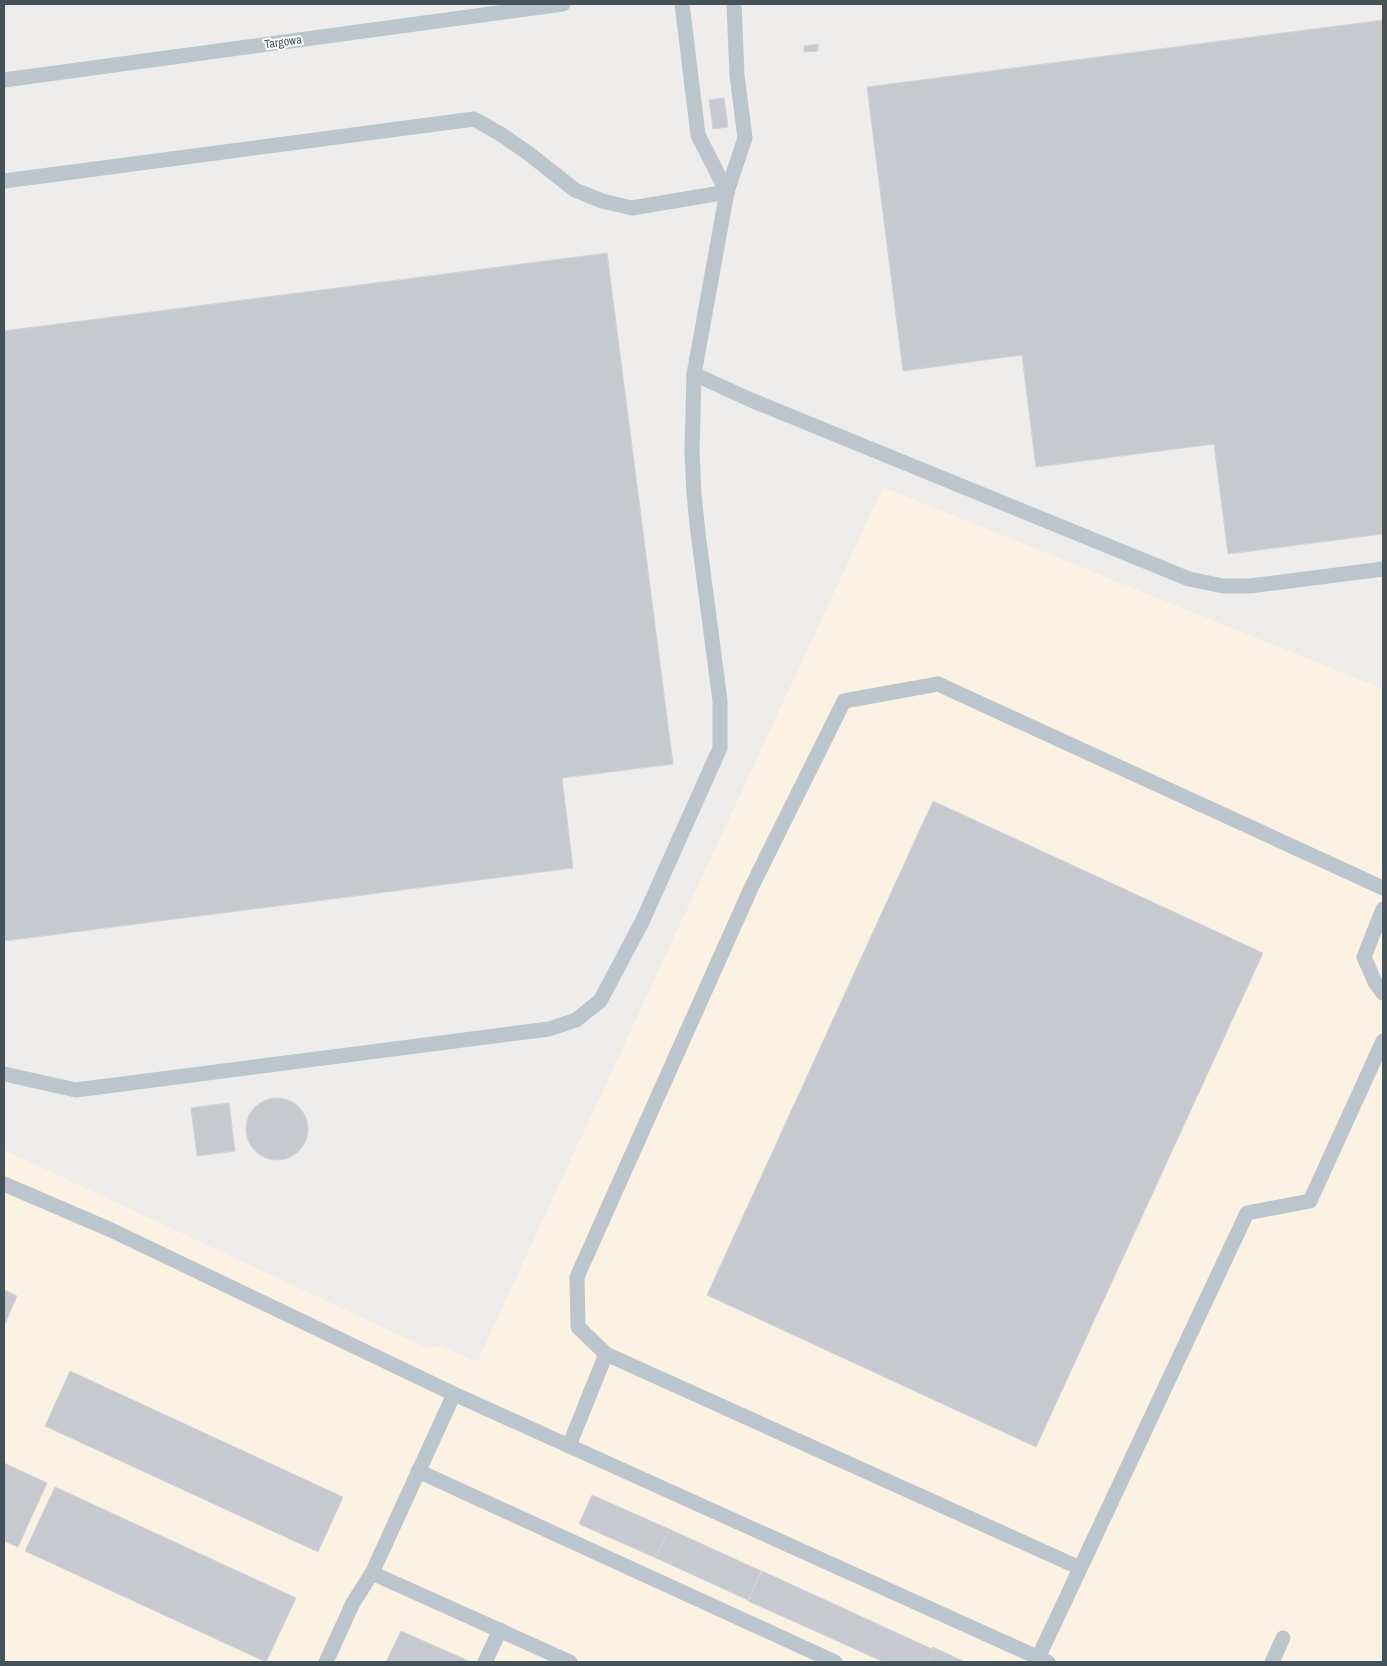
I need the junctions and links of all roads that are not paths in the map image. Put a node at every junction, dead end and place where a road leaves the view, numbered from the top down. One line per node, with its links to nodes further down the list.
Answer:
1 (563, 4): 4 (lane, Targowa)
2 (682, 4): 6 (lane)
3 (734, 4): 6 (lane)
4 (4, 80)
5 (4, 180): 6 (lane)
6 (727, 192): 7 (lane)
7 (694, 374): 8 (lane); 13 (lane)
8 (1383, 568)
9 (1383, 888): 15 (lane)
10 (1383, 909): 11 (lane)
11 (1383, 993)
12 (1383, 1041): 19 (lane)
13 (4, 1074)
14 (4, 1184): 16 (lane)
15 (606, 1354): 17 (lane); 19 (lane)
16 (454, 1394): 17 (lane); 18 (lane)
17 (569, 1446): 23 (lane)
18 (418, 1471): 20 (lane); 27 (lane)
19 (1080, 1568): 23 (lane)
20 (372, 1573): 21 (lane); 24 (lane)
21 (500, 1630): 25 (lane); 26 (lane)
22 (1283, 1638): 28 (lane)
23 (1043, 1660)
24 (326, 1662)
25 (485, 1662)
26 (570, 1662)
27 (835, 1662)
28 (1272, 1662)

